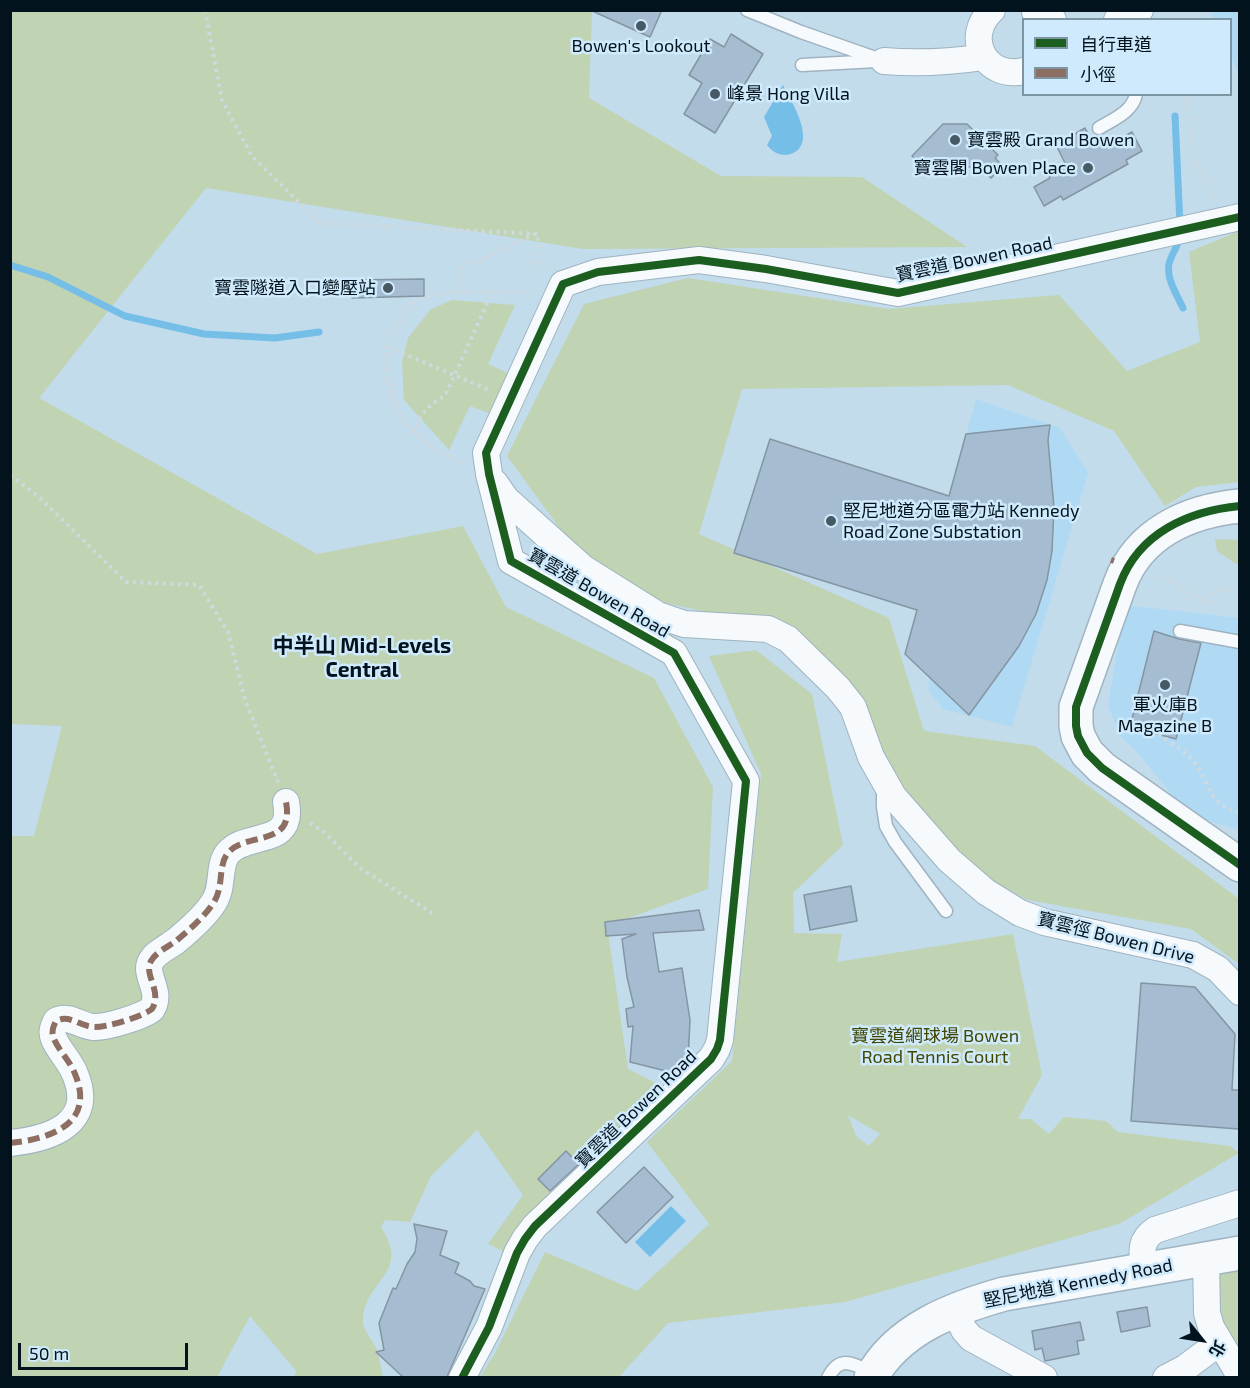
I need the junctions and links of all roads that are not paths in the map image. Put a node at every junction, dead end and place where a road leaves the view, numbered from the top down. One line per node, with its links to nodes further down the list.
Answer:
1 (747, 10): 6 (lane)
2 (1140, 10): 4 (street)
3 (985, 16): 5 (street)
4 (1122, 18)
5 (984, 57): 6 (street); 8 (street)
6 (884, 61): 7 (lane)
7 (802, 65)
8 (1022, 71)
9 (1136, 96): 10 (lane)
10 (1099, 128)
11 (1233, 218): 12 (street, 寶雲道 Bowen Road)
12 (489, 474): 16 (street, 寶雲徑 Bowen Drive); 30 (street, 寶雲道 Bowen Road)
13 (1239, 506): 18 (street)
14 (1180, 631): 15 (lane)
15 (1239, 642)
16 (884, 782): 19 (lane); 20 (street, 寶雲徑 Bowen Drive)
17 (287, 807): 21 (street)
18 (1239, 865)
19 (946, 911)
20 (1239, 992)
21 (10, 1143)
22 (1239, 1203): 25 (street)
23 (1239, 1253): 24 (street, 堅尼地道 Kennedy Road)
24 (1206, 1260): 25 (street, 堅尼地道 Kennedy Road); 27 (street)
25 (1144, 1270): 26 (street, 堅尼地道 Kennedy Road)
26 (955, 1311): 28 (street, 堅尼地道 Kennedy Road); 32 (street)
27 (1220, 1342): 29 (street); 33 (street)
28 (872, 1376): 31 (lane)
29 (1239, 1376)
30 (462, 1377)
31 (828, 1377)
32 (1044, 1377)
33 (1166, 1377)

